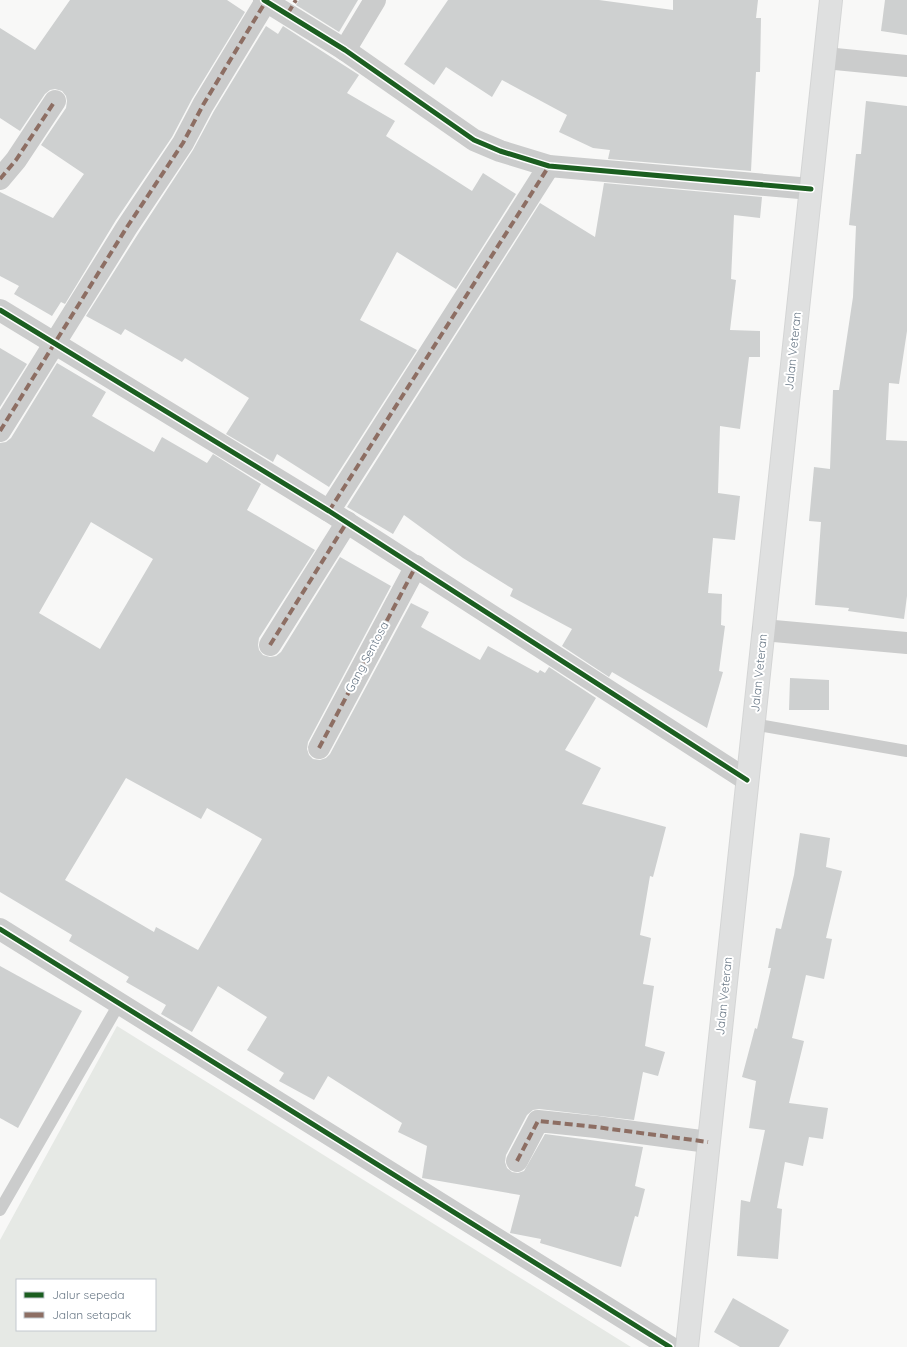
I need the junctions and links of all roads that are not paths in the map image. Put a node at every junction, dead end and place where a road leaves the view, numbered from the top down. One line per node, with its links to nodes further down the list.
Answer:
1 (375, 0): 5 (street)
2 (831, 0): 6 (main road, Jalan Veteran)
3 (265, 1): 4 (street); 13 (street)
4 (292, 7): 5 (street)
5 (346, 50): 9 (street)
6 (825, 58): 7 (street); 11 (main road, Jalan Veteran)
7 (907, 66)
8 (55, 101): 10 (street)
9 (549, 166): 11 (street); 15 (street)
10 (0, 179)
11 (811, 189): 17 (main road, Jalan Veteran)
12 (0, 310): 13 (street)
13 (55, 344): 14 (street); 15 (street)
14 (0, 431)
15 (338, 516): 16 (street); 19 (street)
16 (416, 566): 21 (street, Gang Sentosa); 23 (street)
17 (763, 630): 18 (street); 20 (main road, Jalan Veteran)
18 (907, 644)
19 (270, 645)
20 (753, 724): 22 (lane); 23 (main road, Jalan Veteran)
21 (318, 748)
22 (907, 751)
23 (747, 780): 26 (main road, Jalan Veteran)
24 (0, 929): 25 (street)
25 (119, 1004): 28 (lane); 29 (street)
26 (708, 1142): 27 (street); 30 (main road, Jalan Veteran)
27 (517, 1161)
28 (0, 1210)
29 (670, 1347)
30 (686, 1347)

